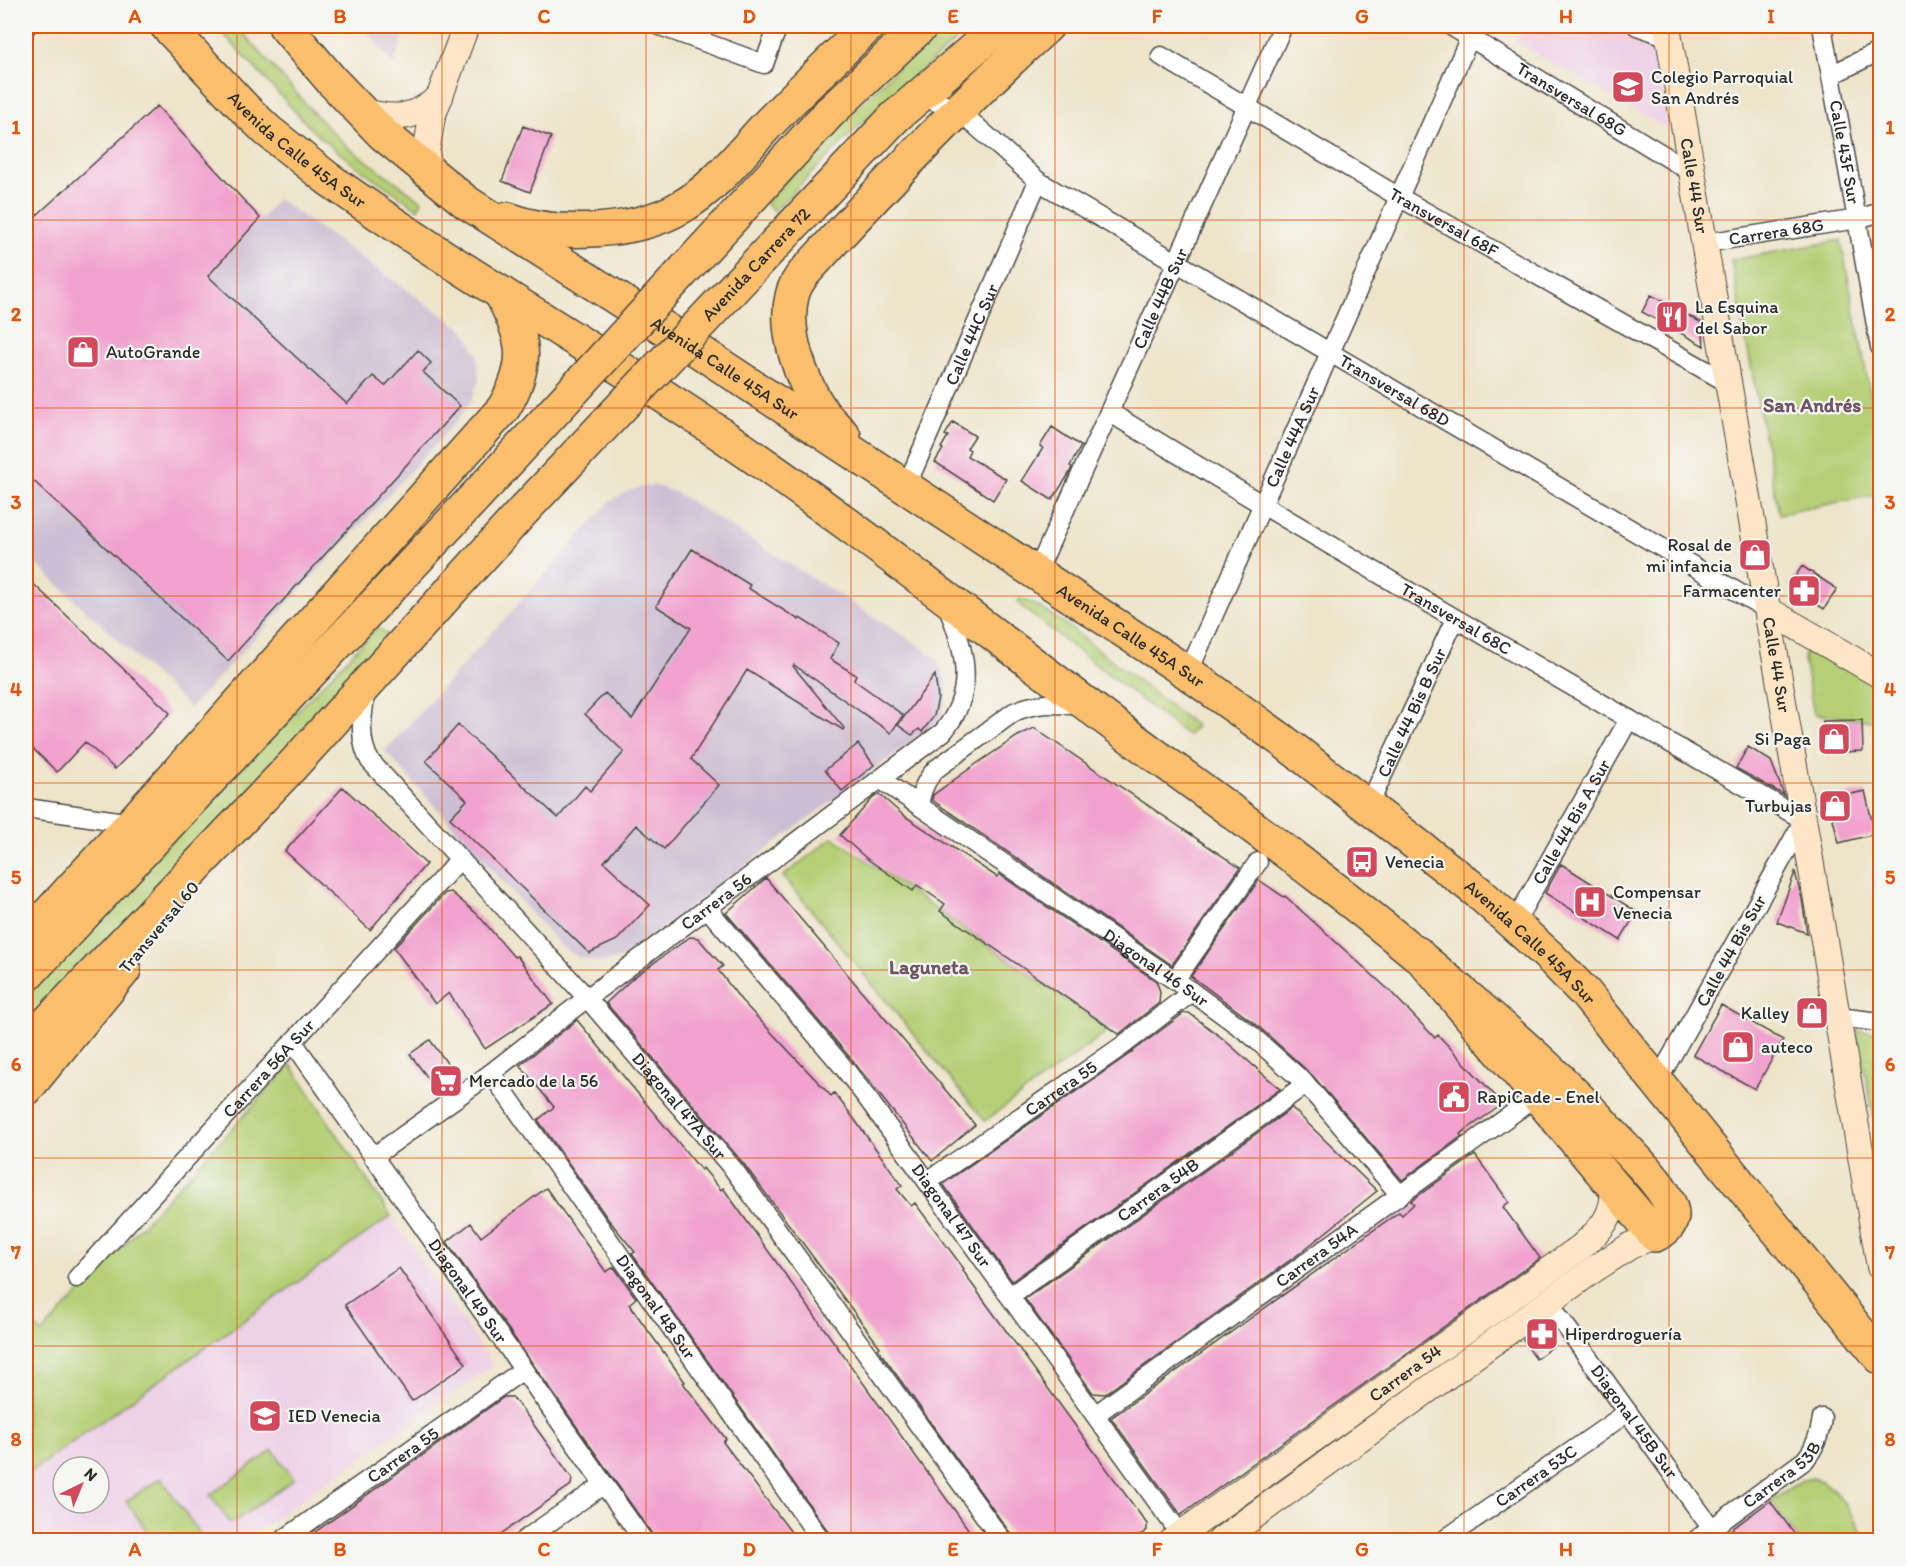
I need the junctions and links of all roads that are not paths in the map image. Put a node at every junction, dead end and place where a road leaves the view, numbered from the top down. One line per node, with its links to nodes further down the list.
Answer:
1 (167, 26): 35 (highway, Avenida Calle 45A Sur)
2 (285, 26): 25 (highway, Avenida Calle 45A Sur)
3 (466, 26): 21 (street)
4 (660, 26): 5 (street)
5 (778, 26)
6 (868, 26): 30 (highway)
7 (921, 26): 50 (highway, bridge)
8 (1000, 26): 18 (highway, Avenida Carrera 72)
9 (1014, 26): 18 (highway, Avenida Carrera 72)
10 (1047, 26): 24 (highway)
11 (1283, 26): 23 (street, Calle 44B Sur)
12 (1451, 26): 16 (street, Transversal 68G)
13 (1637, 26): 15 (street)
14 (1822, 26): 20 (street, Calle 43F Sur)
15 (1668, 31): 26 (street, Calle 44 Sur)
16 (1470, 38): 26 (street, Transversal 68G); 29 (street, Calle 44A Sur)
17 (1881, 51): 20 (street)
18 (971, 52): 22 (highway, Avenida Carrera 72)
19 (1161, 56): 23 (street, Transversal 68F)
20 (1831, 75): 32 (street, Calle 43F Sur)
21 (440, 97): 25 (street); 27 (street)
22 (907, 106): 24 (street, Transversal 68D); 43 (highway, Avenida Carrera 72, bridge)
23 (1246, 106): 29 (street, Transversal 68F); 34 (street, Calle 44B Sur)
24 (957, 109): 28 (street, Transversal 68D); 40 (highway)
25 (361, 111): 27 (highway, Avenida Calle 45A Sur)
26 (1693, 173): 33 (street, Calle 44 Sur)
27 (430, 174): 30 (highway, Avenida Calle 45A Sur)
28 (1038, 181): 34 (street, Transversal 68D); 41 (street, Calle 44C Sur)
29 (1399, 197): 37 (street, Calle 44A Sur); 38 (street, Transversal 68F)
30 (466, 202): 40 (highway, Avenida Calle 45A Sur)
31 (1881, 212): 32 (street, Carrera 68G)
32 (1858, 219): 33 (street, Carrera 68G); 36 (street, Calle 43F Sur)
33 (1705, 243): 38 (street, Calle 44 Sur)
34 (1176, 263): 37 (street, Transversal 68D); 39 (street, Calle 44B Sur)
35 (500, 292): 45 (highway, Avenida Calle 45A Sur); 60 (highway)
36 (1881, 347)
37 (1330, 352): 42 (street, Calle 44A Sur); 46 (street, Transversal 68D)
38 (1730, 384): 46 (street, Calle 44 Sur)
39 (1109, 412): 42 (street, Transversal 68C); 44 (street, Calle 44B Sur)
40 (869, 464): 41 (highway, Avenida Calle 45A Sur)
41 (906, 487): 44 (highway, Avenida Calle 45A Sur)
42 (1262, 506): 47 (street, Transversal 68C); 48 (street, Calle 44A Sur)
43 (524, 510): 51 (highway, Transversal 60)
44 (1037, 572): 48 (highway, Avenida Calle 45A Sur)
45 (945, 598): 52 (highway, Avenida Calle 45A Sur); 55 (street, Carrera 56)
46 (1768, 610): 49 (street, Transversal 68D); 59 (street, Calle 44 Sur)
47 (1455, 619): 53 (street, Transversal 68C); 57 (street, Calle 44 Bis B Sur)
48 (1188, 673): 57 (highway, Avenida Calle 45A Sur)
49 (1881, 675)
50 (304, 680): 60 (highway); 67 (highway)
51 (366, 684): 54 (highway, Transversal 60); 61 (street, Diagonal 47A Sur)
52 (1088, 706): 56 (street); 66 (highway, Avenida Calle 45A Sur)
53 (1629, 719): 59 (street, Transversal 68C); 64 (street, Calle 44 Bis A Sur)
54 (292, 766): 74 (highway, Transversal 60); 78 (highway, Transversal 60)
55 (880, 779): 56 (street, Diagonal 46 Sur); 63 (street, Carrera 56)
56 (919, 805): 68 (street, Diagonal 46 Sur)
57 (1368, 807): 64 (highway, Avenida Calle 45A Sur)
58 (26, 808): 60 (street)
59 (1804, 820): 71 (street, Calle 44 Sur); 76 (street, Calle 44 Bis Sur)
60 (132, 823): 65 (highway)
61 (460, 859): 70 (street, Diagonal 47A Sur); 73 (street, Carrera 56A Sur)
62 (1258, 862): 68 (street)
63 (707, 908): 70 (street, Carrera 56); 81 (street, Diagonal 47 Sur)
64 (1514, 924): 76 (highway, Avenida Calle 45A Sur)
65 (26, 938)
66 (1417, 953): 79 (highway); 84 (highway, Avenida Calle 45A Sur)
67 (27, 973)
68 (1175, 980): 69 (street, Diagonal 46 Sur)
69 (1192, 992): 77 (street, Diagonal 46 Sur); 81 (street, Carrera 55)
70 (587, 998): 75 (street, Carrera 56); 103 (street, Diagonal 47A Sur)
71 (1838, 1017): 72 (street); 85 (street, Calle 44 Sur)
72 (1881, 1022)
73 (293, 1042): 80 (street, Diagonal 49 Sur); 86 (street, Carrera 56A Sur)
74 (26, 1045)
75 (491, 1073): 80 (street, Carrera 56); 102 (street, Diagonal 48 Sur)
76 (1657, 1082): 89 (highway, Avenida Calle 45A Sur)
77 (1306, 1084): 83 (street, Diagonal 46 Sur); 87 (street, Carrera 54B)
78 (26, 1089)
79 (1537, 1096): 82 (highway); 83 (street, Carrera 54A)
80 (373, 1157): 90 (street, Diagonal 49 Sur)
81 (928, 1181): 87 (street, Diagonal 47 Sur)
82 (1614, 1188): 84 (highway); 94 (street, Carrera 54)
83 (1400, 1195): 92 (street, Carrera 54A)
84 (1660, 1232): 88 (street, Carrera 54)
85 (1881, 1267)
86 (77, 1278)
87 (1010, 1296): 92 (street, Diagonal 47 Sur)
88 (1550, 1302): 91 (street, Diagonal 45B Sur); 95 (street, Carrera 54)
89 (1881, 1357)
90 (523, 1370): 96 (street, Diagonal 49 Sur); 99 (street, Carrera 55)
91 (1628, 1412): 97 (street, Diagonal 45B Sur); 105 (street, Carrera 53C)
92 (1095, 1416): 98 (street, Diagonal 47 Sur)
93 (1822, 1418): 97 (street, Carrera 53B)
94 (1301, 1449): 95 (street); 98 (street, Carrera 54)
95 (1299, 1484): 104 (street, Carrera 54)
96 (603, 1485): 100 (street); 101 (street, Diagonal 49 Sur)
97 (1716, 1535): 106 (street, Carrera 53B)
98 (1177, 1538)
99 (283, 1540)
100 (524, 1540)
101 (644, 1540)
102 (821, 1540)
103 (1002, 1540)
104 (1221, 1540)
105 (1444, 1540)
106 (1696, 1540)

